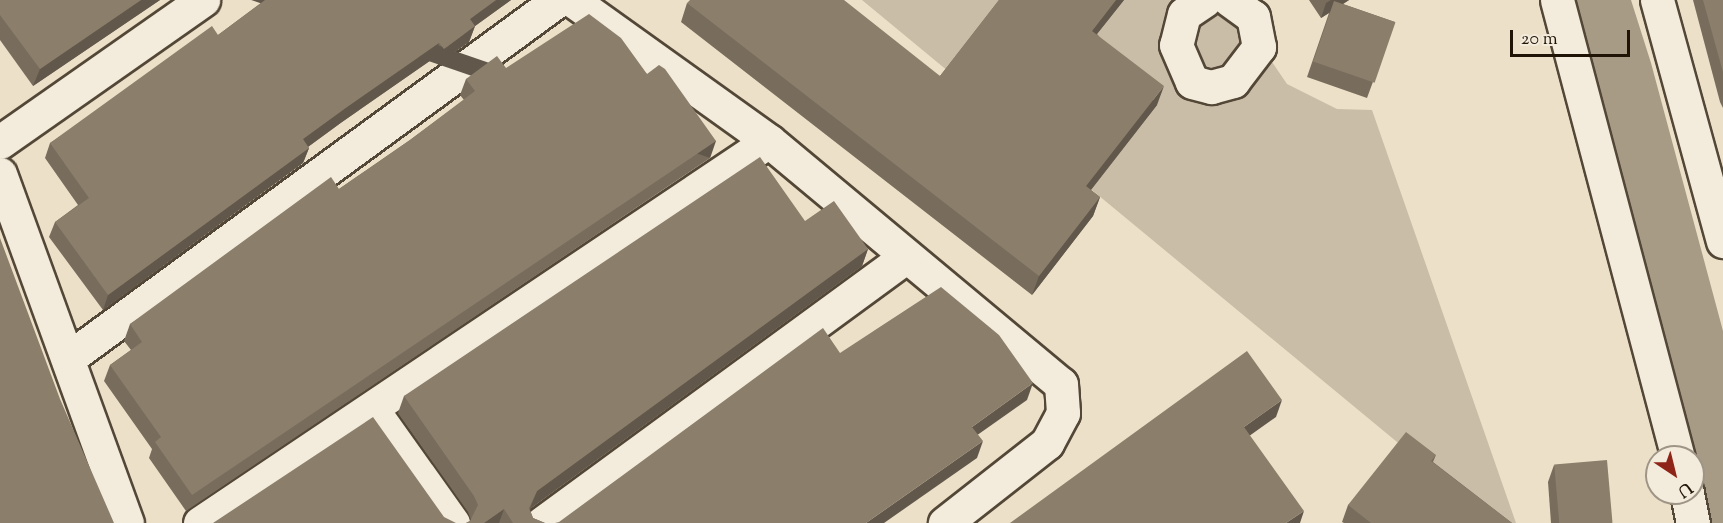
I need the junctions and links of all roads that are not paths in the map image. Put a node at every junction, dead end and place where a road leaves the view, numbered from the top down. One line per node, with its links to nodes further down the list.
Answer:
1 (203, 0): 9 (street)
2 (558, 0): 13 (street)
3 (572, 0): 8 (street)
4 (1205, 0): 5 (street)
5 (1230, 0)
6 (1557, 0): 15 (street)
7 (1657, 0): 11 (street)
8 (769, 141): 12 (street); 14 (street)
9 (0, 142)
10 (0, 174): 13 (street)
11 (1723, 241)
12 (905, 256): 20 (street); 21 (street)
13 (70, 357): 17 (street)
14 (372, 409): 18 (street); 19 (street)
15 (1675, 445)
16 (1689, 505): 22 (street)
17 (127, 523)
18 (200, 523)
19 (453, 523)
20 (542, 523)
21 (945, 523)
22 (1693, 523)

